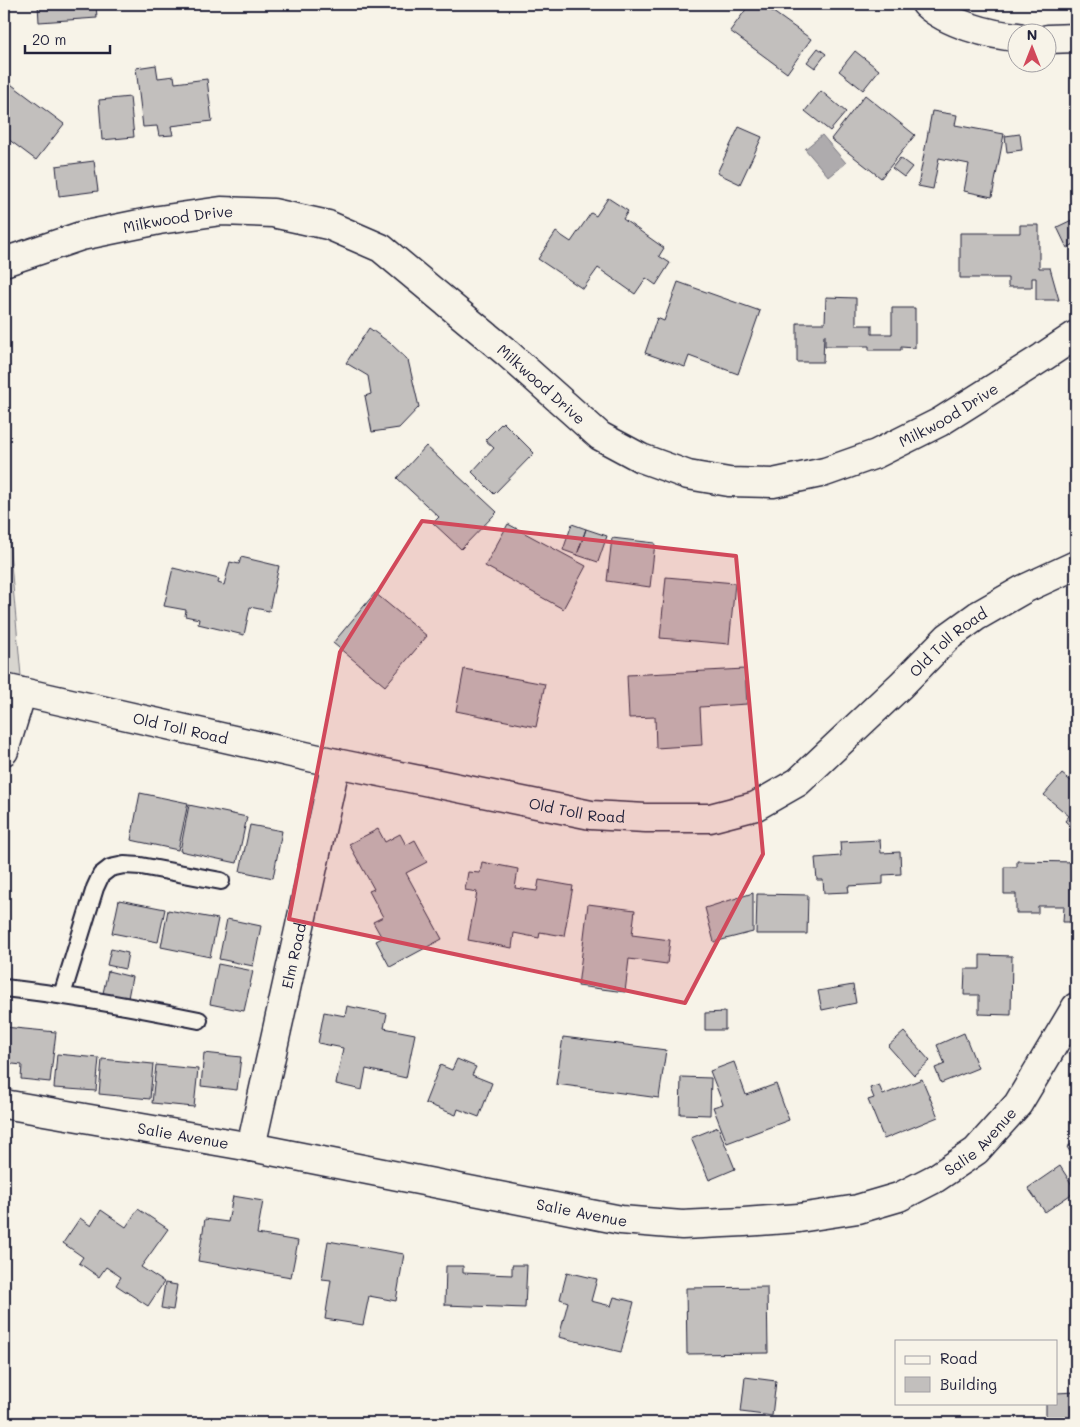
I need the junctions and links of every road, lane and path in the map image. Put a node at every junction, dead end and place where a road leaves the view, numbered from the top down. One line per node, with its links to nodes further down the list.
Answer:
1 (926, 4): 2 (street)
2 (1008, 35)
3 (1076, 38): 4 (street)
4 (1058, 39)
5 (4, 262): 6 (street, Milkwood Drive)
6 (1076, 335)
7 (1076, 564): 10 (street, Old Toll Road)
8 (13, 690): 9 (street); 10 (street, Old Toll Road)
9 (4, 751)
10 (336, 763): 17 (street, Elm Road)
11 (221, 881): 13 (lane)
12 (4, 988): 13 (lane)
13 (62, 995): 15 (lane)
14 (1076, 1007): 17 (street, Salie Avenue)
15 (199, 1020)
16 (4, 1104): 17 (street, Salie Avenue)
17 (251, 1147)

